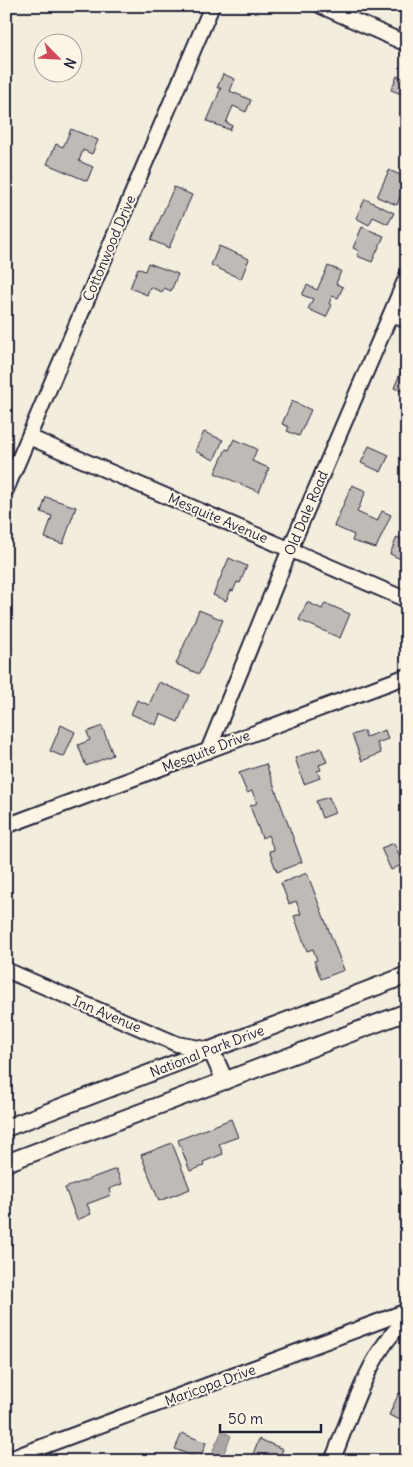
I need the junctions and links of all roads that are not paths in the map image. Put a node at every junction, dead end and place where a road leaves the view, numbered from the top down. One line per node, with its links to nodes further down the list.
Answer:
1 (212, 6): 7 (street, Cottonwood Drive)
2 (321, 6): 3 (street)
3 (407, 44)
4 (407, 276): 5 (street, Old Dale Road)
5 (391, 314): 6 (street); 9 (street, Old Dale Road)
6 (407, 321)
7 (29, 437): 8 (street, Cottonwood Drive); 9 (street, Mesquite Avenue)
8 (6, 490)
9 (290, 549): 10 (street, Mesquite Avenue); 12 (street, Old Dale Road)
10 (407, 600)
11 (407, 676): 12 (street, Mesquite Drive)
12 (208, 751): 13 (street, Mesquite Drive)
13 (6, 826)
14 (6, 970): 17 (street, Inn Avenue)
15 (407, 975): 17 (street, National Park Drive)
16 (407, 1012): 18 (street)
17 (211, 1050): 18 (street); 19 (street, National Park Drive)
18 (225, 1081): 20 (street)
19 (6, 1128)
20 (6, 1163)
21 (407, 1311): 23 (street, Maricopa Drive)
22 (407, 1320): 24 (street)
23 (12, 1458)
24 (332, 1461)

